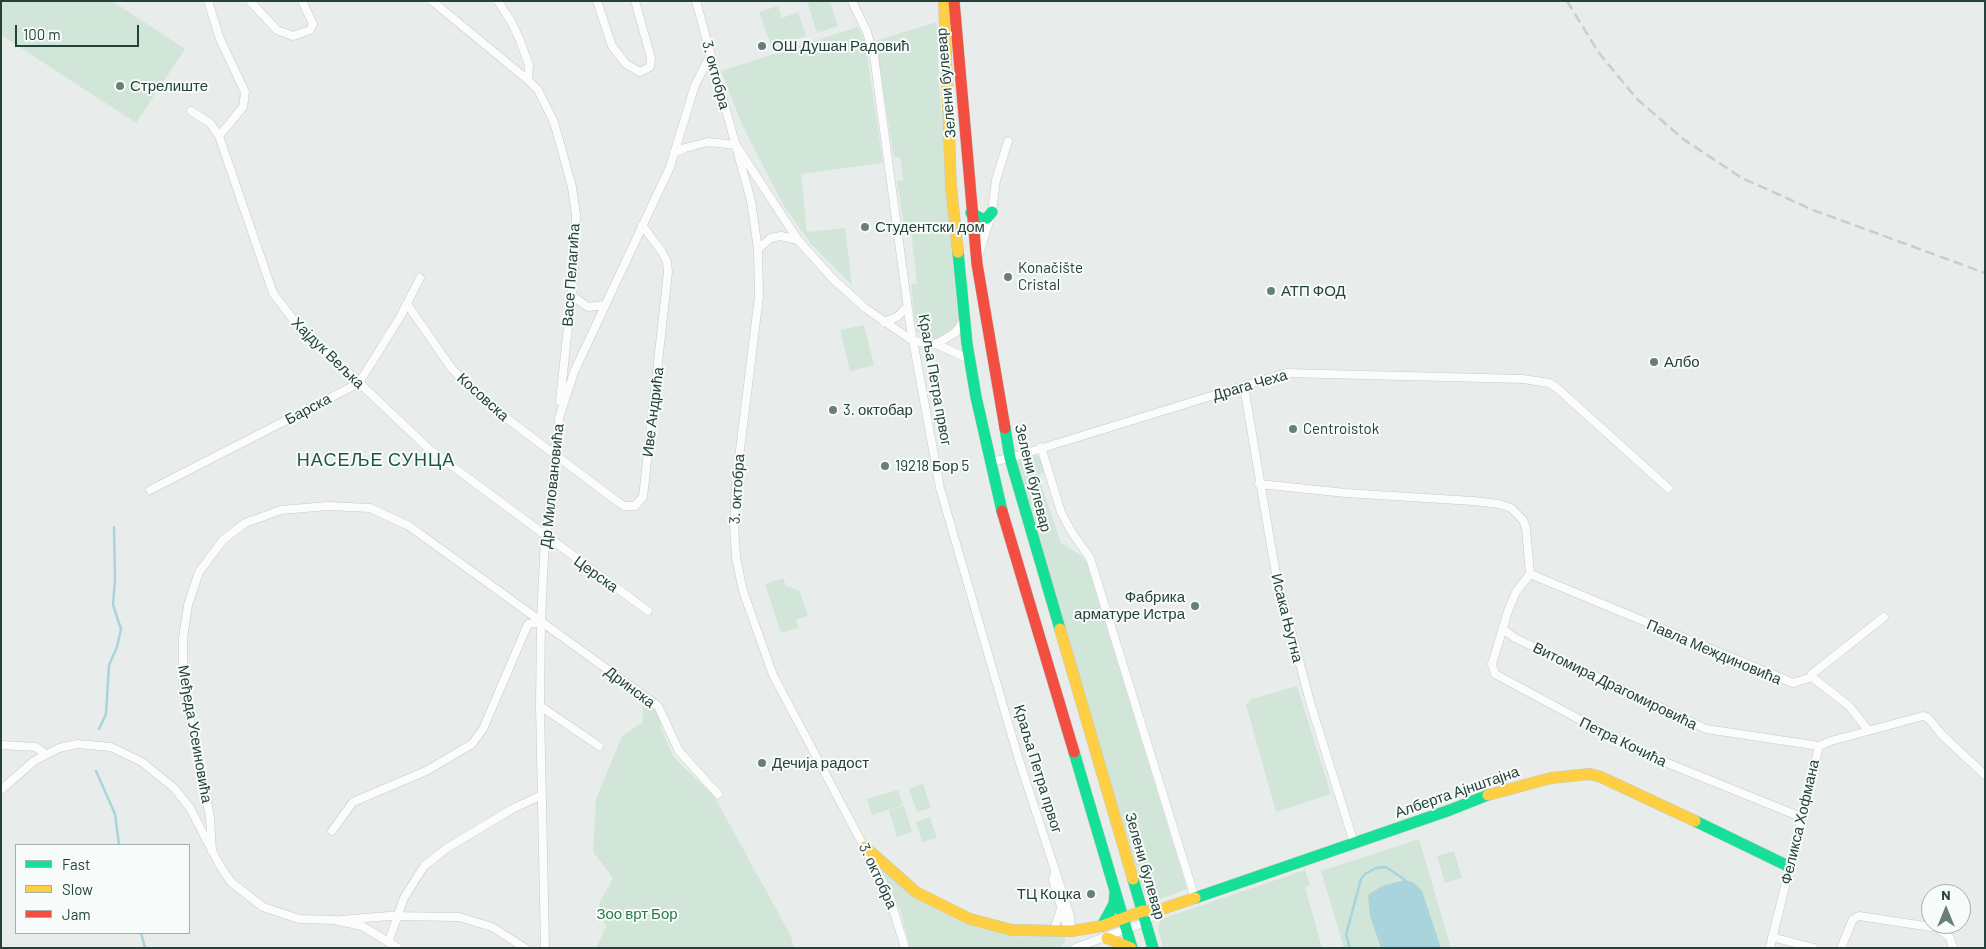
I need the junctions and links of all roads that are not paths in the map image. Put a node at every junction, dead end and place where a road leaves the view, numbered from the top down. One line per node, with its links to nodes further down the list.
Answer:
1 (208, 1): 15 (street)
2 (250, 1): 3 (street)
3 (302, 1)
4 (432, 1): 13 (street, Васе Пелагића)
5 (498, 1): 13 (street)
6 (597, 1): 7 (street)
7 (635, 1)
8 (696, 1): 12 (street, 3. октобра)
9 (852, 1): 29 (street, Краља Петра првог)
10 (944, 1): 30 (street, Зелени булевар)
11 (954, 1): 20 (street, Зелени булевар)
12 (710, 56): 17 (street, 3. октобра); 18 (street, Др Миловановића)
13 (528, 80): 26 (street, Васе Пелагића)
14 (191, 111): 15 (street, Хајдук Вељка)
15 (219, 136): 35 (street, Хајдук Вељка)
16 (1008, 141): 19 (street)
17 (736, 145): 18 (street); 22 (street); 23 (street, 3. октобра)
18 (674, 153): 21 (street, Др Миловановића)
19 (992, 212): 20 (street); 24 (street)
20 (971, 213): 24 (street, Зелени булевар)
21 (642, 225): 28 (street, Др Миловановића); 39 (street, Иве Андрића)
22 (798, 240): 23 (street); 31 (street)
23 (758, 249): 65 (street, 3. октобра)
24 (976, 264): 40 (street, Зелени булевар)
25 (420, 278): 27 (street)
26 (571, 295): 28 (street); 37 (street, Васе Пелагића)
27 (407, 304): 35 (street); 39 (street, Косовска)
28 (605, 306): 37 (street, Др Миловановића)
29 (907, 307): 31 (street); 32 (street, Краља Петра првог)
30 (964, 320): 33 (street); 34 (street, Зелени булевар)
31 (884, 322): 32 (street)
32 (913, 340): 33 (street); 68 (street, Краља Петра првог)
33 (936, 344): 34 (street)
34 (969, 359): 41 (street, Зелени булевар)
35 (359, 383): 44 (street, Барска); 45 (street, Хајдук Вељка)
36 (1244, 387): 38 (street, Драга Чеха); 42 (street, Исака Њутна); 43 (street, Драга Чеха)
37 (559, 418): 39 (street, Др Миловановића)
38 (1041, 447): 40 (street, Драга Чеха); 70 (street)
39 (554, 454): 45 (street, Др Миловановића)
40 (1010, 458): 41 (street, Драга Чеха); 73 (street, Зелени булевар)
41 (990, 462): 69 (street, Зелени булевар)
42 (1259, 484): 46 (street); 64 (street, Исака Њутна)
43 (1668, 488)
44 (150, 490)
45 (546, 537): 47 (street, Церска); 49 (street, Др Миловановића)
46 (1530, 574): 50 (street, Петра Кочића); 51 (street, Павла Междиновића)
47 (648, 611)
48 (1884, 617): 51 (street, Павла Междиновића)
49 (541, 622): 52 (street, Др Миловановића); 60 (street, Дринска); 63 (street); 66 (street, Међеда Усеиновића)
50 (1504, 630): 56 (street, Витомира Драгомировића); 62 (street, Петра Кочића)
51 (1812, 677): 53 (street)
52 (540, 706): 55 (street); 61 (street, Др Миловановића)
53 (1868, 730): 56 (street, Феликса Хофмана); 58 (street, Феликса Хофмана)
54 (1, 745): 57 (street)
55 (599, 746)
56 (1819, 746): 62 (street, Феликса Хофмана)
57 (45, 754): 59 (street); 66 (street)
58 (1985, 775)
59 (1, 790)
60 (718, 794)
61 (542, 795): 72 (street); 86 (street, Др Миловановића)
62 (1801, 817): 67 (street, Феликса Хофмана)
63 (332, 831)
64 (1354, 843): 67 (street, Алберта Ајнштајна); 70 (street, Алберта Ајнштајна)
65 (865, 847): 79 (street, Алберта Ајнштајна); 87 (street, 3. октобра)
66 (212, 851): 75 (street)
67 (1790, 867): 80 (street, Феликса Хофмана)
68 (1055, 872): 71 (street, Краља Петра првог); 77 (street, Краља Петра првог)
69 (1116, 891): 74 (street, Зелени булевар); 76 (street)
70 (1195, 898): 73 (street, Алберта Ајнштајна)
71 (1061, 907): 77 (street, Краља Петра првог); 79 (street)
72 (397, 916): 75 (street); 82 (street); 85 (street)
73 (1145, 917): 74 (street, Алберта Ајнштајна); 78 (street); 89 (street, Зелени булевар)
74 (1123, 918): 76 (street, Алберта Ајнштајна); 78 (street, Зелени булевар)
75 (334, 920): 82 (street)
76 (1102, 926): 77 (street, Алберта Ајнштајна)
77 (1072, 929): 79 (street, Алберта Ајнштајна); 83 (street, Краља Петра првог)
78 (1127, 931): 81 (street); 88 (street, Зелени булевар)
79 (1053, 932)
80 (1772, 937): 90 (street, Феликса Хофмана); 91 (street)
81 (1107, 938): 83 (street); 88 (street)
82 (389, 940): 84 (street)
83 (1076, 947)
84 (398, 948)
85 (525, 948)
86 (545, 948)
87 (905, 948)
88 (1132, 948)
89 (1154, 948)
90 (1770, 948)
91 (1814, 948)
92 (1841, 948): 93 (street)
93 (1953, 948)

